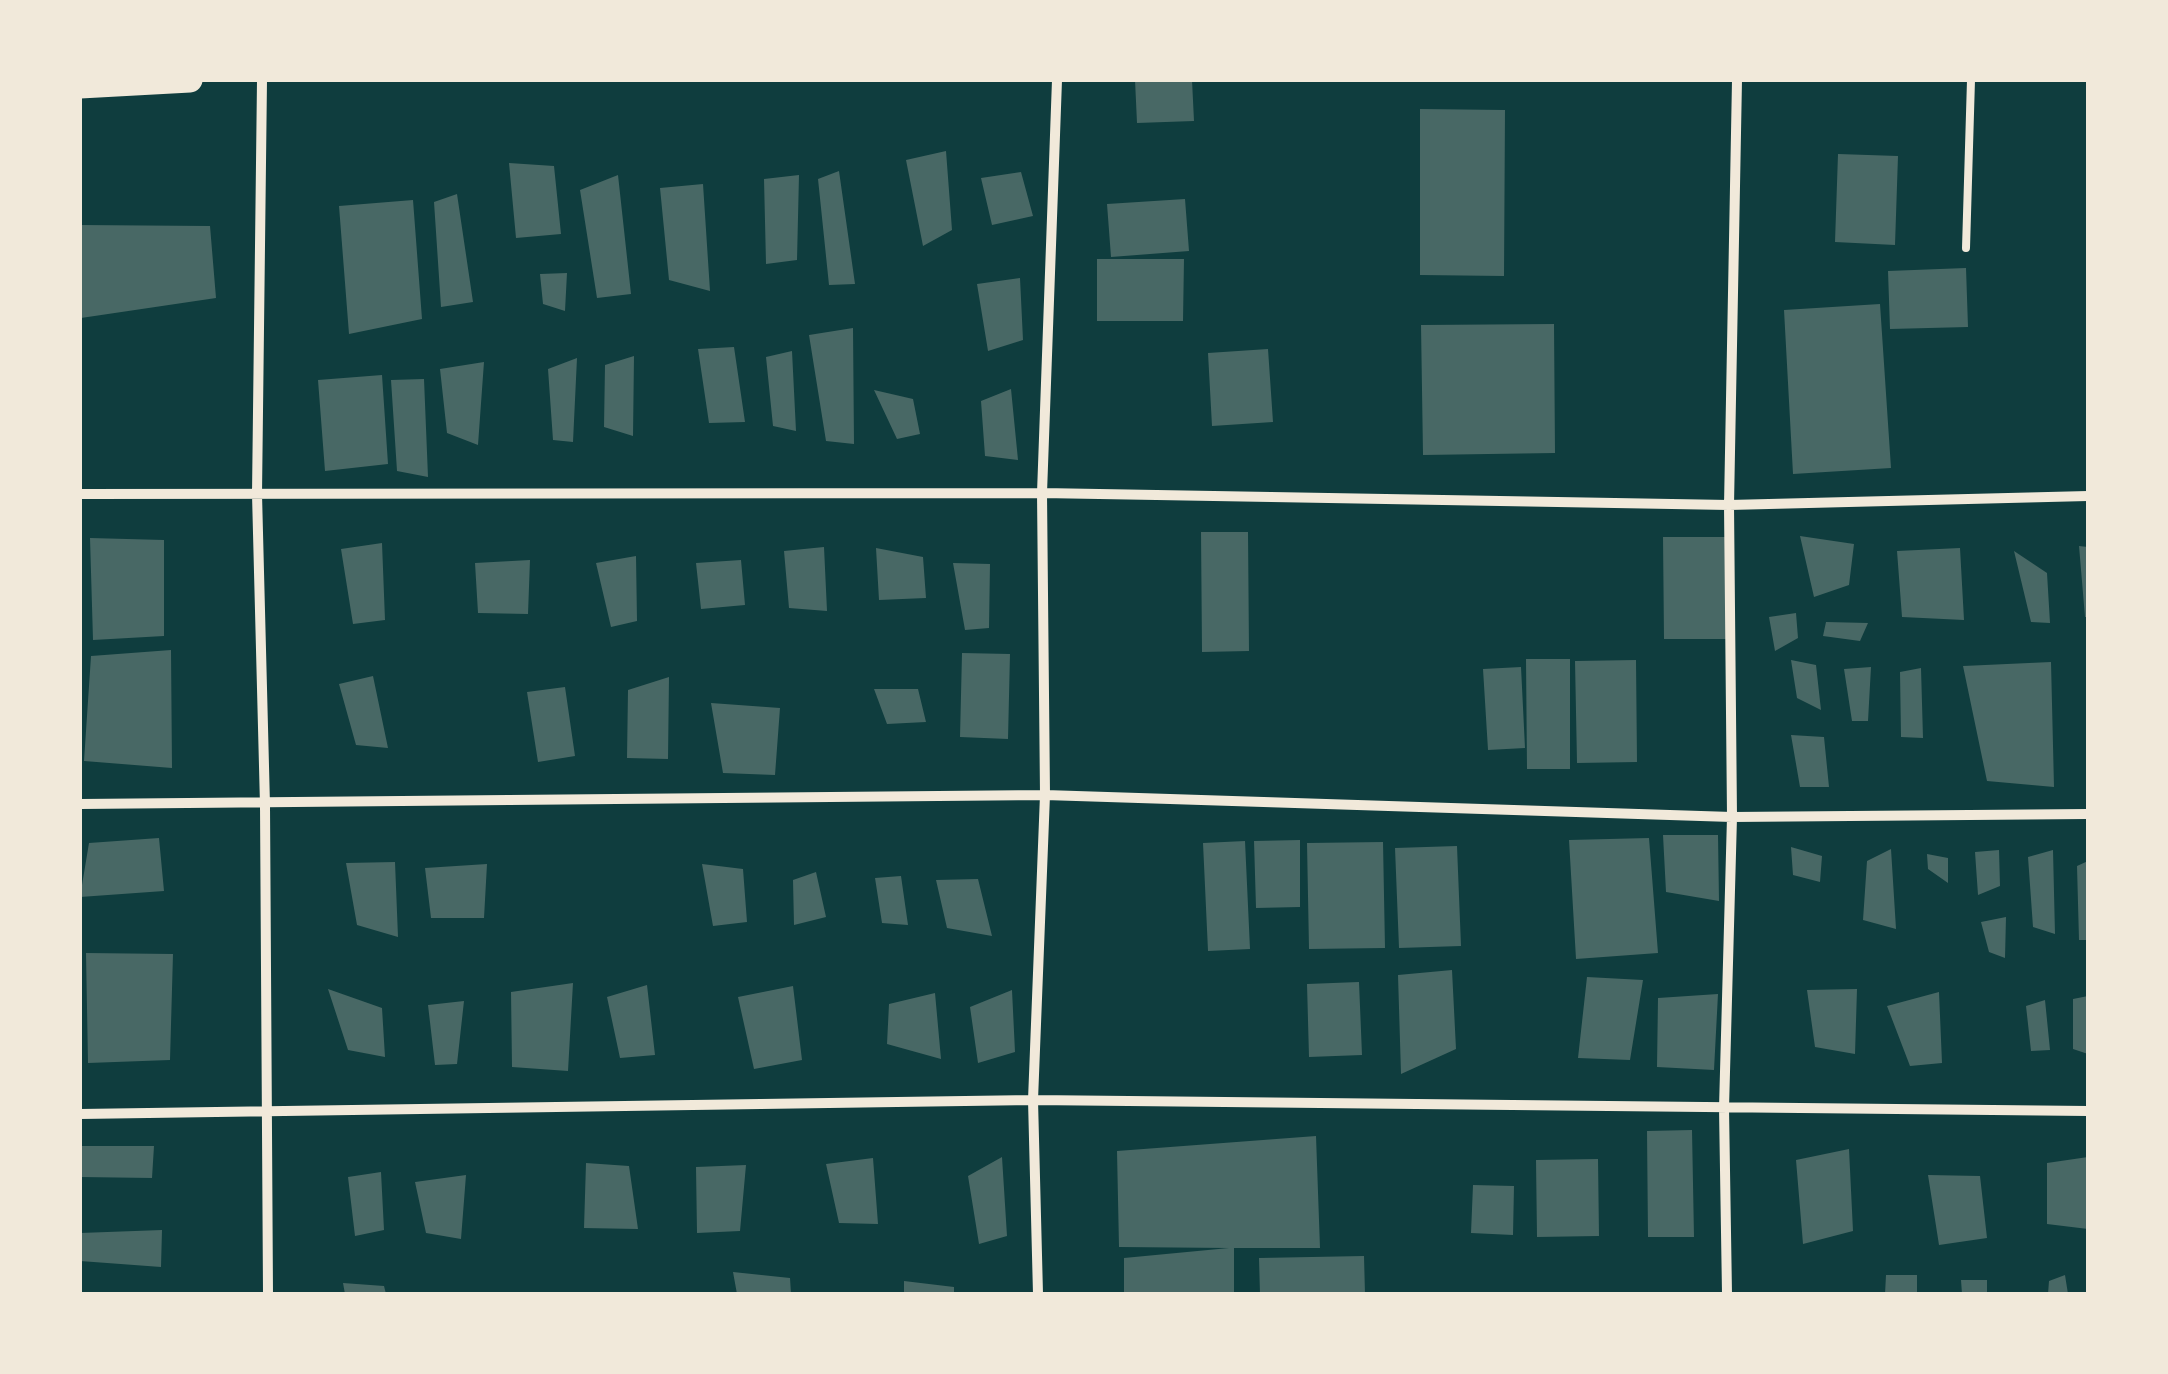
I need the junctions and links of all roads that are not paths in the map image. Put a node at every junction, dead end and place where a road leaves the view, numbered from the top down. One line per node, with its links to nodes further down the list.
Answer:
1 (190, 80): 6 (main road)
2 (262, 80): 10 (street)
3 (1058, 80): 8 (street)
4 (1737, 80): 12 (street)
5 (1971, 80): 7 (lane)
6 (80, 86)
7 (1966, 248)
8 (1042, 492): 10 (street); 12 (street); 13 (street)
9 (80, 494): 10 (street)
10 (256, 494): 15 (street)
11 (2088, 496): 12 (street)
12 (1730, 506): 17 (street)
13 (1045, 794): 15 (street); 17 (street); 18 (street)
14 (80, 804): 15 (street)
15 (265, 805): 22 (street)
16 (2088, 814): 17 (street)
17 (1732, 817): 19 (street)
18 (1033, 1100): 19 (street); 22 (street); 24 (street)
19 (1724, 1108): 20 (street); 25 (street)
20 (2088, 1112)
21 (80, 1114): 22 (street)
22 (267, 1115): 23 (street)
23 (268, 1294)
24 (1038, 1294)
25 (1727, 1294)

